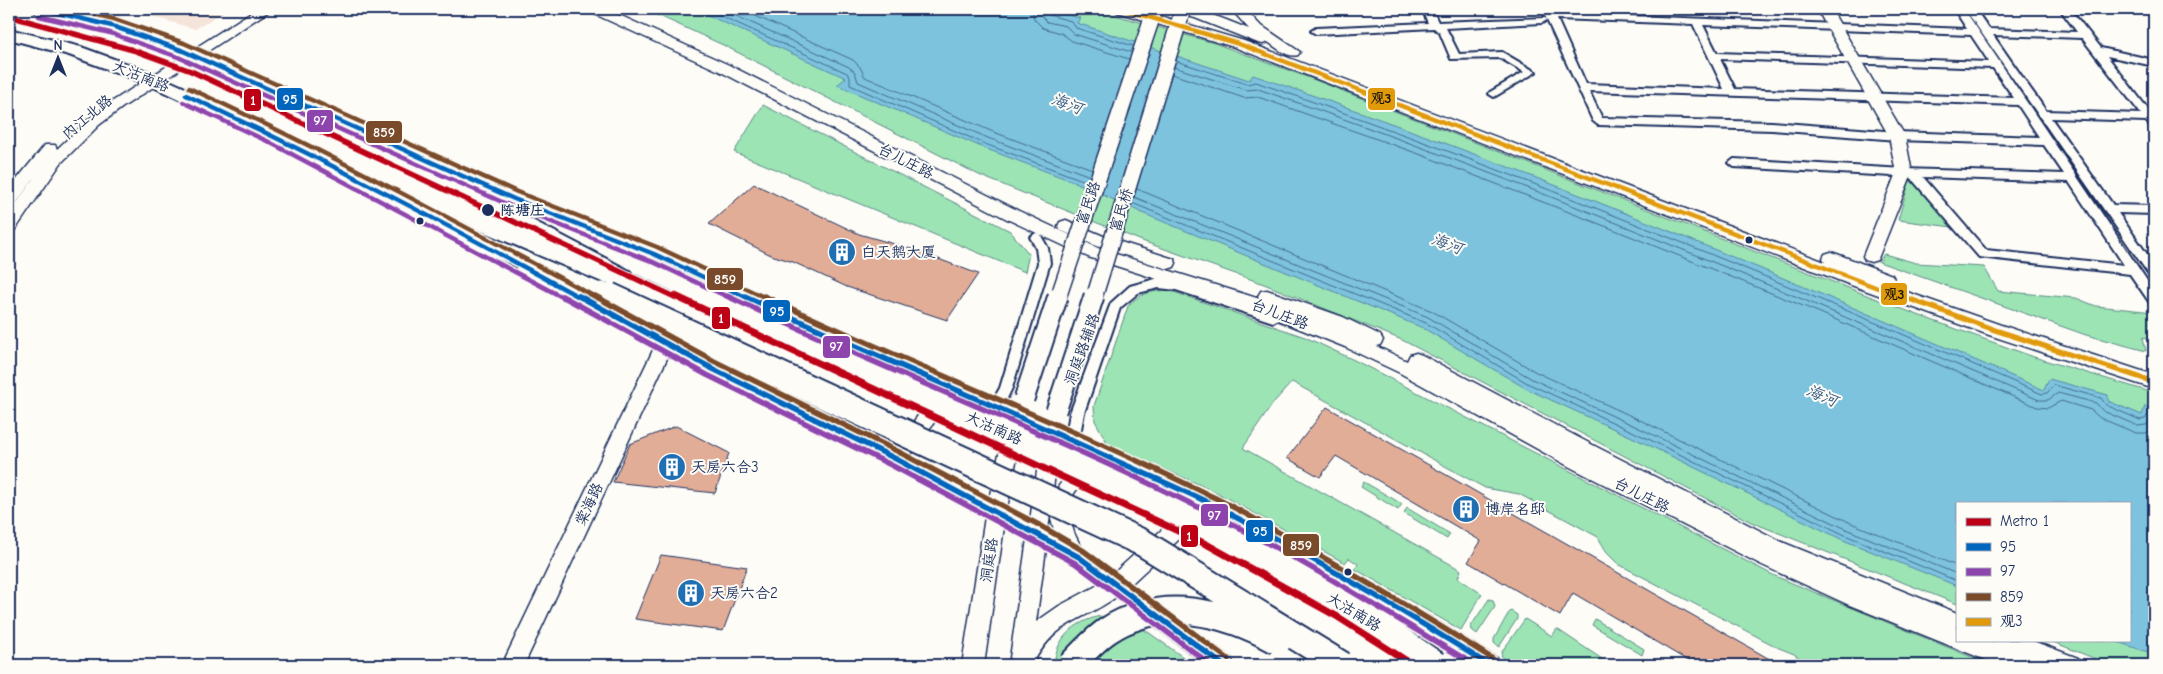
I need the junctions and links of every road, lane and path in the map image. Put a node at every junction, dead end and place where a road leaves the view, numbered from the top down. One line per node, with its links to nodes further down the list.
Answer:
1 (41, 9): 26 (main road, 大沽南路)
2 (248, 9): 26 (street)
3 (265, 9): 26 (street)
4 (595, 9): 50 (street, 台儿庄路)
5 (616, 9): 75 (street, 台儿庄路)
6 (1122, 9): 62 (street)
7 (1155, 9): 65 (street, 富民路, bridge)
8 (1176, 9): 25 (street)
9 (1183, 9): 66 (street, 富民桥, bridge)
10 (1238, 9): 25 (street)
11 (1427, 9): 18 (street)
12 (1824, 9): 19 (street)
13 (1959, 9): 21 (street)
14 (1970, 9): 21 (street)
15 (2065, 9): 23 (street)
16 (1546, 15): 17 (street); 18 (street); 32 (street)
17 (1696, 21): 19 (street); 27 (street)
18 (1436, 25): 20 (street); 34 (street)
19 (1834, 27): 21 (street); 28 (street)
20 (1316, 31)
21 (1980, 32): 23 (street); 30 (street); 39 (street)
22 (9, 34): 31 (main road, 大沽南路)
23 (2085, 35): 24 (street)
24 (2098, 51): 29 (street); 37 (street)
25 (1292, 52): 61 (street)
26 (186, 53): 31 (street, 内江北路); 46 (highway, 大沽南路)
27 (1713, 56): 28 (street); 33 (street)
28 (1853, 60): 30 (street); 35 (street)
29 (2154, 63)
30 (1996, 65): 36 (street)
31 (148, 78): 47 (street, 内江北路); 51 (street, 内江北路); 53 (highway, 大沽南路)
32 (1582, 87): 33 (street); 41 (street)
33 (1730, 92): 35 (street)
34 (1494, 94)
35 (1874, 97): 36 (street); 41 (street)
36 (2020, 102): 42 (street)
37 (2140, 106): 38 (street); 40 (street)
38 (2154, 107)
39 (2044, 114): 40 (street); 48 (street)
40 (2152, 121)
41 (1897, 136): 42 (street); 44 (street)
42 (2046, 141): 45 (street)
43 (1734, 163): 44 (street)
44 (1909, 173): 45 (street); 55 (street); 56 (street)
45 (2071, 178): 56 (street)
46 (514, 199): 63 (street); 86 (highway, 大沽南路, bridge)
47 (9, 201)
48 (2110, 209): 49 (street); 54 (street)
49 (2154, 210)
50 (1013, 215): 52 (street); 59 (street, 台儿庄路)
51 (9, 226)
52 (1036, 237): 64 (street)
53 (471, 238): 60 (street); 85 (highway, 大沽南路, bridge)
54 (2148, 255): 57 (street)
55 (1871, 256)
56 (2134, 270): 58 (street)
57 (2154, 273)
58 (2154, 300)
59 (1352, 342): 67 (street, 洞庭路辅路); 76 (street, 台儿庄路)
60 (665, 343): 68 (street); 79 (street, 棠海路)
61 (2154, 370)
62 (2154, 382)
63 (950, 388): 64 (street); 68 (street)
64 (996, 407): 65 (street)
65 (1021, 407): 66 (street); 71 (street, 洞庭路)
66 (1052, 432): 67 (street); 72 (street)
67 (1072, 440): 69 (street)
68 (896, 459): 71 (street)
69 (1133, 470): 70 (street); 73 (street)
70 (1206, 502): 74 (street); 87 (street)
71 (996, 512): 72 (street); 80 (street, 洞庭路)
72 (1037, 533): 73 (street); 81 (street)
73 (1079, 557): 74 (street)
74 (1117, 584): 81 (street); 83 (street)
75 (1956, 623)
76 (1956, 639)
77 (1965, 642): 88 (street)
78 (2007, 642): 89 (street)
79 (513, 665)
80 (973, 665)
81 (1020, 665)
82 (1071, 665): 84 (highway, bridge)
83 (1223, 665)
84 (1321, 665)
85 (1342, 665)
86 (1436, 665)
87 (1489, 665)
88 (2023, 665)
89 (2070, 665)

